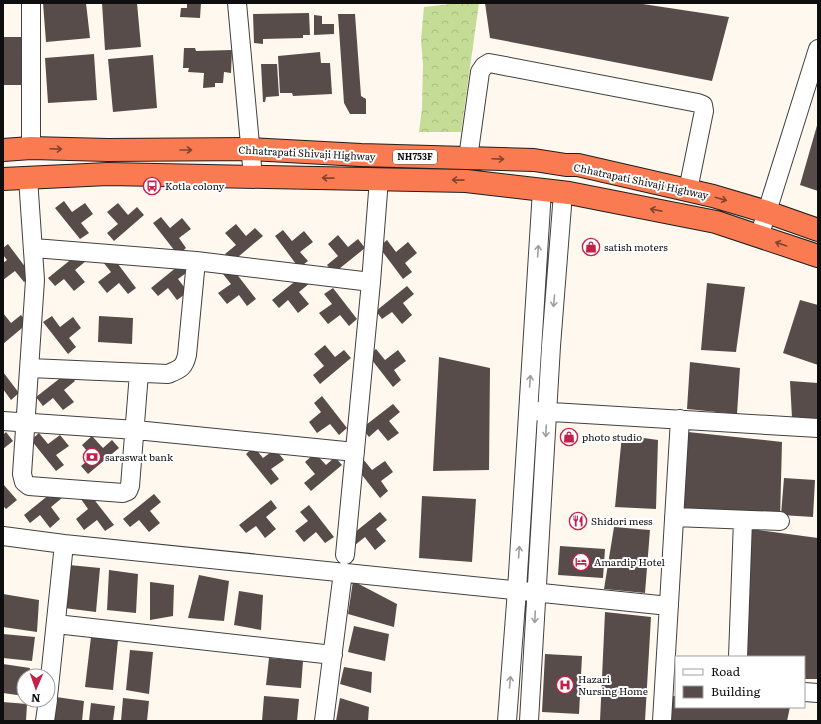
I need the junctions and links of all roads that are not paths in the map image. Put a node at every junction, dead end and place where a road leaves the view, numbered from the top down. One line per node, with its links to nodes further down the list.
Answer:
1 (31, 3): 4 (street)
2 (237, 3): 5 (street)
3 (818, 49): 15 (street)
4 (31, 148): 5 (highway, Chhatrapati Shivaji Highway / NH753F, one-way to 5); 6 (highway, Chhatrapati Shivaji Highway / NH753F)
5 (250, 149): 7 (highway, Chhatrapati Shivaji Highway / NH753F); 8 (street)
6 (3, 150)
7 (468, 158): 13 (highway, Chhatrapati Shivaji Highway / NH753F, one-way to 13); 13 (street)
8 (253, 177): 9 (highway); 11 (highway, one-way to 8)
9 (28, 178): 10 (highway); 18 (street)
10 (3, 179)
11 (378, 179): 12 (highway, one-way to 11); 21 (street)
12 (542, 190): 14 (highway); 24 (street, one-way to 12)
13 (688, 190): 15 (highway, Chhatrapati Shivaji Highway / NH753F, one-way to 15)
14 (563, 193): 17 (highway, one-way to 14); 25 (street, one-way to 25)
15 (767, 212): 16 (highway, Chhatrapati Shivaji Highway / NH753F); 17 (street)
16 (818, 230)
17 (759, 236): 19 (highway, one-way to 17)
18 (34, 248): 20 (street); 22 (street)
19 (818, 256)
20 (196, 261): 21 (street); 23 (street)
21 (371, 282): 31 (street)
22 (30, 368): 23 (street); 28 (street)
23 (139, 373): 30 (street)
24 (528, 410): 25 (street); 38 (street, one-way to 24)
25 (547, 411): 26 (street); 39 (street, one-way to 39)
26 (680, 419): 29 (street); 32 (street)
27 (3, 422): 28 (street)
28 (26, 423): 30 (street); 30 (street)
29 (818, 428)
30 (136, 430): 31 (street)
31 (355, 452): 37 (street)
32 (674, 517): 33 (street); 40 (street)
33 (743, 520): 34 (street); 43 (street)
34 (780, 521)
35 (3, 536): 36 (street)
36 (64, 544): 37 (street); 41 (street)
37 (344, 564): 38 (street); 42 (street)
38 (517, 590): 39 (street); 51 (street, one-way to 38)
39 (536, 593): 40 (street); 52 (street, one-way to 52)
40 (669, 606): 45 (street)
41 (56, 624): 42 (street); 44 (street)
42 (333, 656): 50 (street)
43 (738, 656)
44 (51, 668)
45 (670, 683): 53 (street)
46 (805, 692): 47 (street)
47 (818, 693)
48 (47, 708): 49 (street)
49 (45, 721)
50 (324, 721)
51 (507, 721)
52 (529, 721)
53 (662, 721)

